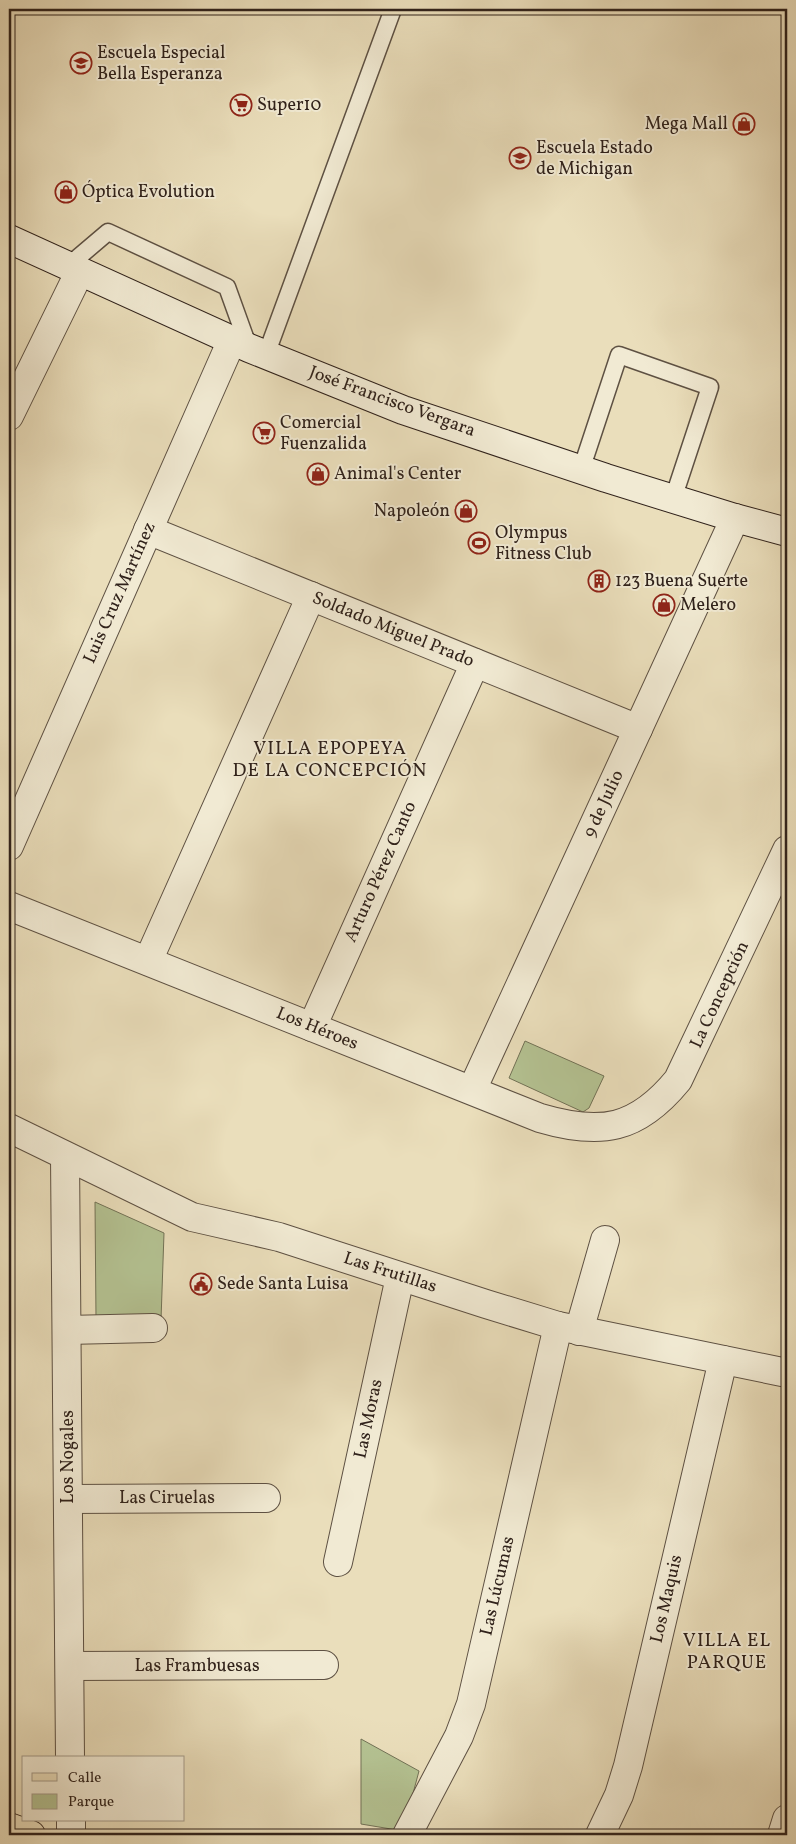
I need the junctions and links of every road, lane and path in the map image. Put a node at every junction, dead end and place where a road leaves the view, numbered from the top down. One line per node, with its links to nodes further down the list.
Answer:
1 (393, 9): 4 (lane)
2 (9, 239): 3 (street, José Francisco Vergara)
3 (74, 269): 4 (street, José Francisco Vergara); 4 (lane); 5 (street)
4 (249, 347): 6 (street, José Francisco Vergara); 9 (street, Luis Cruz Martínez)
5 (9, 416)
6 (582, 470): 7 (street, José Francisco Vergara); 7 (lane)
7 (673, 499): 8 (street, José Francisco Vergara)
8 (736, 518): 10 (street, José Francisco Vergara); 13 (street, 9 de Julio)
9 (148, 530): 11 (street, Soldado Miguel Prado); 14 (street, Luis Cruz Martínez)
10 (787, 532)
11 (311, 596): 12 (street, Soldado Miguel Prado); 17 (street)
12 (475, 663): 13 (street, Soldado Miguel Prado); 18 (street, Arturo Pérez Canto)
13 (638, 729): 19 (street, 9 de Julio)
14 (9, 846)
15 (787, 850): 20 (street, La Concepción)
16 (9, 906): 17 (street, Los Héroes)
17 (148, 961): 18 (street, Los Héroes)
18 (312, 1027): 19 (street, Los Héroes)
19 (472, 1090): 20 (street, Los Héroes)
20 (629, 1121)
21 (9, 1128): 22 (street, Las Frutillas)
22 (66, 1156): 24 (street, Las Frutillas); 27 (street, Los Nogales)
23 (605, 1240): 26 (street, Las Lúcumas)
24 (400, 1277): 26 (street, Las Frutillas); 32 (street, Las Moras)
25 (153, 1328): 27 (street)
26 (569, 1328): 28 (street, Las Frutillas); 41 (street, Las Lúcumas)
27 (67, 1330): 31 (street, Los Nogales)
28 (722, 1360): 29 (street, Las Frutillas); 42 (street, Los Maquis)
29 (787, 1373)
30 (266, 1498): 31 (street, Las Ciruelas)
31 (69, 1499): 34 (street, Los Nogales)
32 (338, 1562)
33 (324, 1665): 34 (street, Las Frambuesas)
34 (70, 1666): 35 (street, Los Nogales)
35 (70, 1756)
36 (787, 1819): 43 (street)
37 (71, 1822): 40 (street)
38 (9, 1827): 39 (main road)
39 (31, 1835)
40 (71, 1835)
41 (407, 1835)
42 (600, 1835)
43 (782, 1835)

